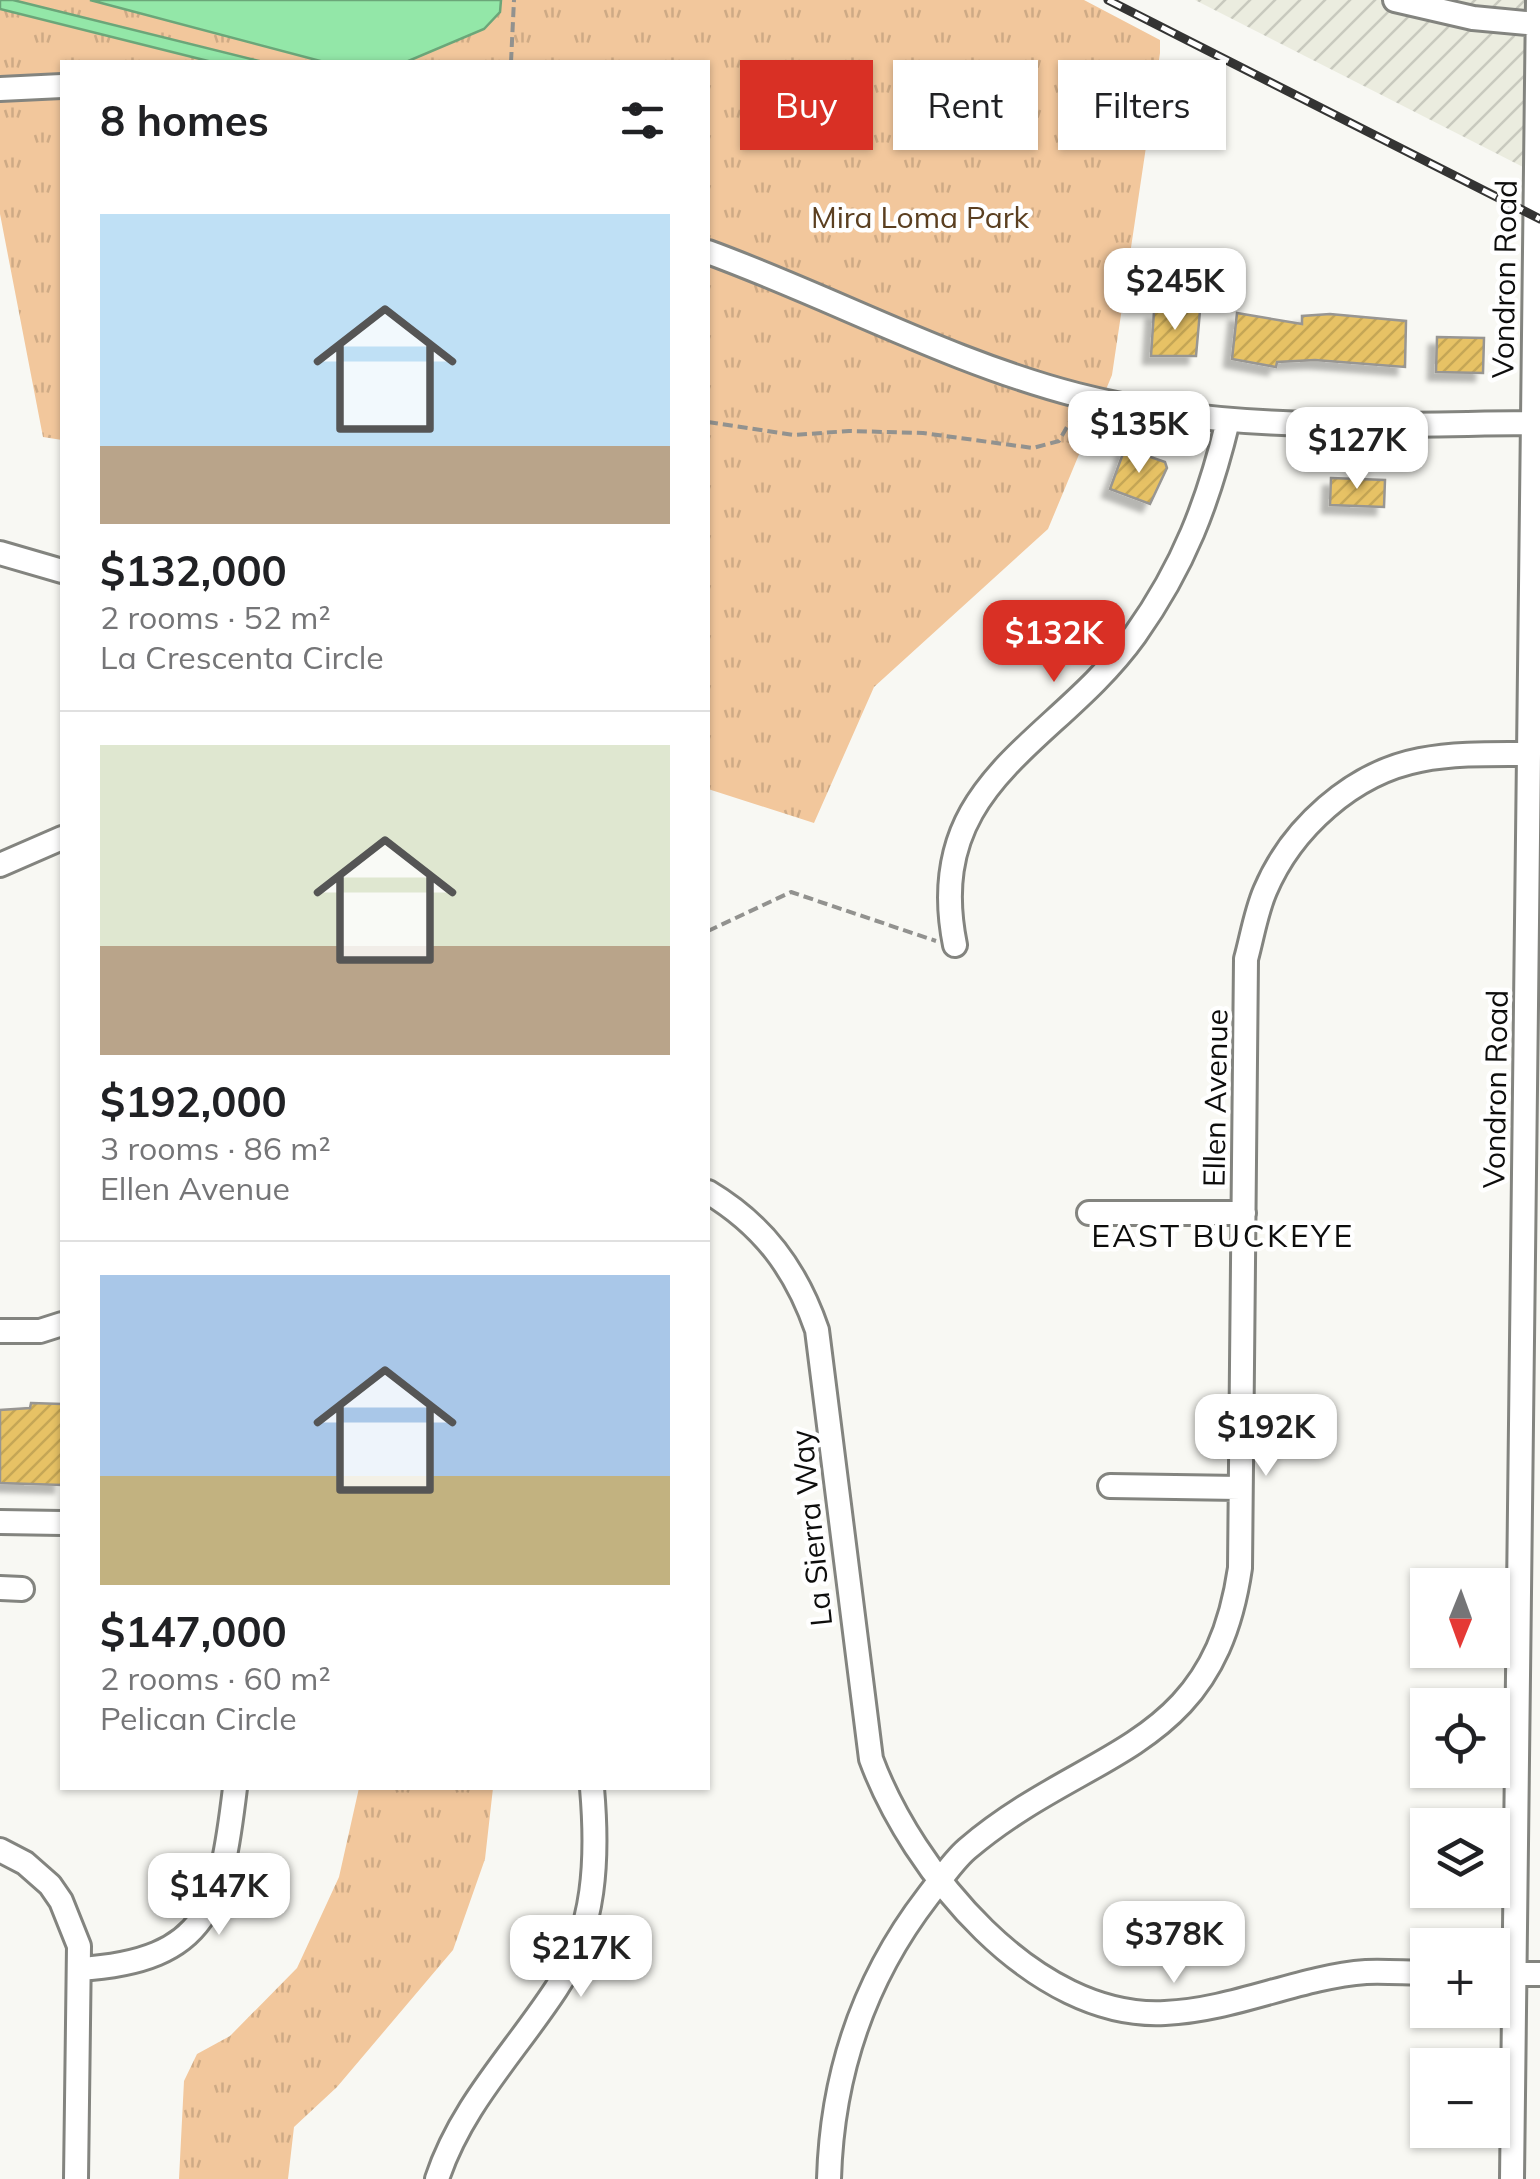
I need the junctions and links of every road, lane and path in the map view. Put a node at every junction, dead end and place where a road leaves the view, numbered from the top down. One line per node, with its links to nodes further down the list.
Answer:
1 (514, 0): 4 (path)
2 (1395, 0): 3 (street)
3 (1538, 12): 7 (street, Vondron Road)
4 (510, 60)
5 (60, 86): 6 (street)
6 (0, 89)
7 (1538, 134): 12 (street, Vondron Road)
8 (710, 253): 10 (street)
9 (1072, 418): 11 (path)
10 (1228, 421): 12 (street); 19 (street)
11 (710, 422)
12 (1536, 423): 15 (street, Vondron Road)
13 (0, 552): 14 (street)
14 (60, 570)
15 (1528, 754): 20 (street, Vondron Road); 23 (street, Ellen Avenue)
16 (60, 839): 17 (street)
17 (0, 865)
18 (710, 930): 19 (path)
19 (955, 945)
20 (1532, 1057): 24 (street, Vondron Road)
21 (710, 1193): 34 (street, La Sierra Way)
22 (1089, 1213): 23 (street)
23 (1244, 1214): 28 (street, Ellen Avenue)
24 (1531, 1317): 35 (street, Vondron Road)
25 (60, 1325): 26 (street)
26 (0, 1330)
27 (1110, 1486): 28 (street)
28 (1240, 1488): 34 (street, Ellen Avenue)
29 (0, 1522): 30 (street)
30 (60, 1522)
31 (235, 1790): 36 (street)
32 (592, 1790): 42 (street)
33 (0, 1850): 36 (street)
34 (940, 1880): 37 (street, La Sierra Way); 43 (street, Ellen Avenue)
35 (1506, 1928)
36 (79, 1969): 41 (street)
37 (1410, 1973)
38 (1510, 1974): 39 (street)
39 (1540, 1974)
40 (1506, 2028): 44 (street, Vondron Road)
41 (76, 2179)
42 (437, 2179)
43 (830, 2179)
44 (1512, 2179)

